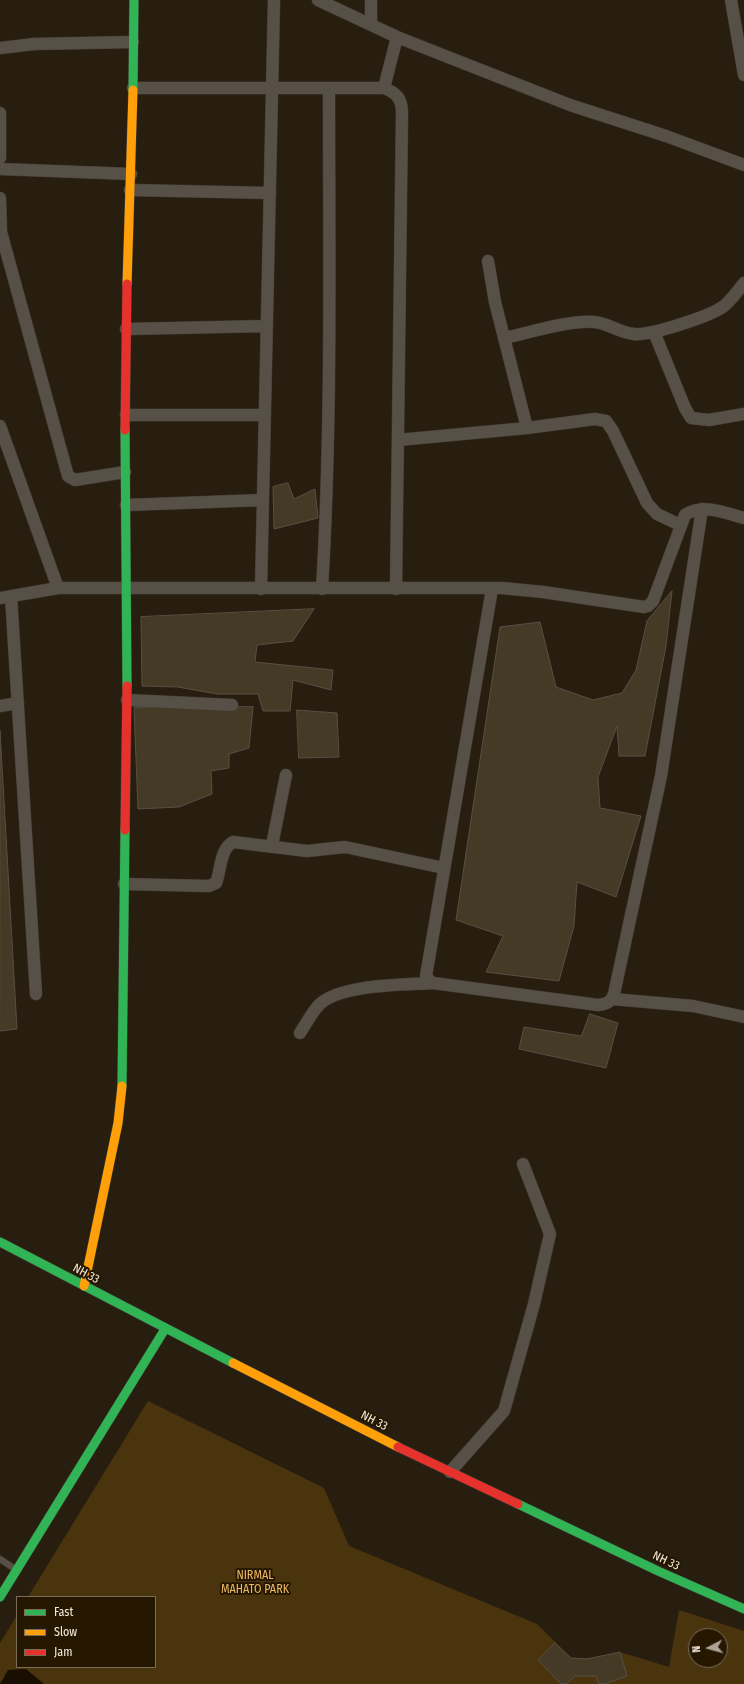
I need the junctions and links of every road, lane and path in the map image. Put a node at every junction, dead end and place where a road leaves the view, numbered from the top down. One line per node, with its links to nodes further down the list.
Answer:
1 (134, 0): 8 (street)
2 (274, 0): 12 (street)
3 (318, 0): 6 (street)
4 (371, 0): 6 (street)
5 (731, 0): 10 (street)
6 (371, 25): 7 (street)
7 (397, 37): 14 (street); 17 (street)
8 (133, 42): 9 (street); 11 (street)
9 (0, 48)
10 (744, 75)
11 (133, 88): 12 (street); 19 (street)
12 (272, 88): 13 (street); 21 (street)
13 (329, 88): 14 (street); 45 (street)
14 (384, 88): 34 (street)
15 (0, 113): 16 (street)
16 (0, 158)
17 (744, 165)
18 (0, 169): 19 (street)
19 (131, 174): 20 (street)
20 (130, 190): 21 (street); 26 (street)
21 (270, 194): 25 (street)
22 (0, 198): 35 (street)
23 (488, 261): 28 (street)
24 (744, 283): 27 (street)
25 (267, 326): 26 (street); 31 (street)
26 (126, 328): 30 (street)
27 (654, 332): 28 (street); 29 (street)
28 (504, 338): 33 (street)
29 (744, 414)
30 (126, 415): 31 (street); 35 (street)
31 (265, 415): 36 (street)
32 (0, 426): 41 (street)
33 (527, 428): 34 (street); 40 (street)
34 (398, 440): 46 (street)
35 (125, 472): 37 (street)
36 (263, 500): 37 (street); 44 (street)
37 (126, 505): 42 (street)
38 (702, 509): 39 (street); 40 (street); 58 (street)
39 (744, 518)
40 (680, 525): 43 (street)
41 (58, 588): 42 (street); 47 (street)
42 (128, 588): 44 (street); 48 (street)
43 (492, 588): 46 (street); 54 (street)
44 (261, 589): 45 (street)
45 (322, 589): 46 (street)
46 (396, 589)
47 (6, 597): 49 (street)
48 (127, 700): 50 (street); 55 (street)
49 (18, 703): 51 (street); 57 (street)
50 (232, 705)
51 (0, 706)
52 (286, 775): 53 (street)
53 (272, 846): 54 (street); 55 (street)
54 (444, 868): 56 (street)
55 (124, 884): 63 (street)
56 (433, 983): 58 (street); 60 (street)
57 (36, 994)
58 (612, 999): 59 (street)
59 (744, 1017)
60 (300, 1033)
61 (523, 1164): 65 (street)
62 (0, 1242): 63 (street, NH 33)
63 (84, 1286): 64 (street, NH 33)
64 (165, 1329): 65 (street, NH 33); 67 (street)
65 (450, 1472): 69 (street, NH 33)
66 (0, 1559): 67 (lane)
67 (17, 1570): 68 (street)
68 (0, 1596)
69 (744, 1609)

